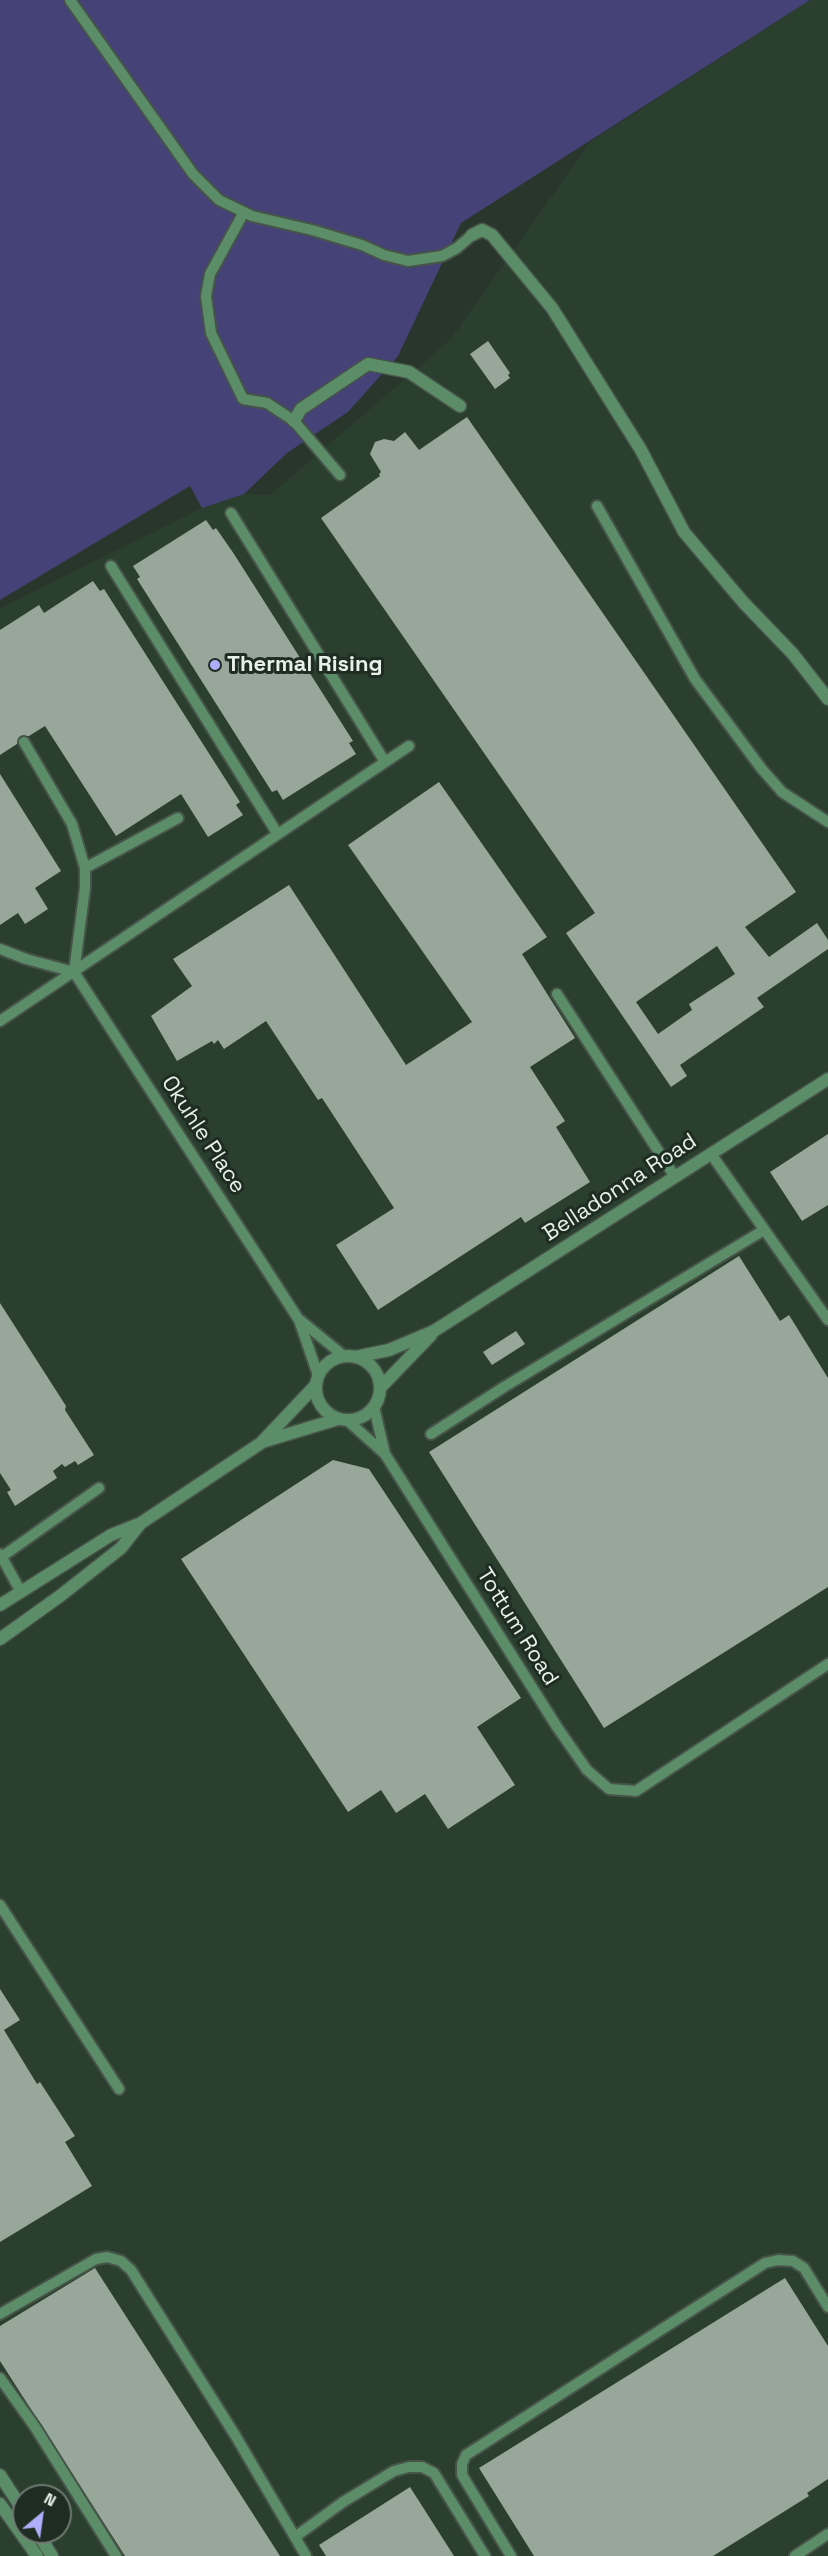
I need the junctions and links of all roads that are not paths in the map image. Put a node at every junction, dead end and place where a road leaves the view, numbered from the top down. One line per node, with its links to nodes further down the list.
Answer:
1 (70, 0): 2 (lane)
2 (244, 212): 3 (lane); 5 (lane)
3 (472, 235): 10 (street)
4 (460, 406): 5 (street)
5 (294, 422): 6 (lane)
6 (340, 475)
7 (597, 506): 15 (lane)
8 (231, 513): 13 (lane)
9 (111, 566): 16 (lane)
10 (828, 699)
11 (24, 742): 17 (lane)
12 (409, 746): 13 (lane)
13 (385, 762): 16 (lane)
14 (178, 818): 17 (lane)
15 (828, 822)
16 (277, 833): 19 (lane)
17 (85, 868): 19 (lane)
18 (0, 949): 19 (lane)
19 (74, 972): 21 (lane); 26 (lane, Okuhle Place)
20 (557, 994): 24 (lane)
21 (0, 1021)
22 (828, 1079): 23 (street, Belladonna Road)
23 (711, 1154): 24 (street, Belladonna Road); 25 (lane)
24 (675, 1177): 28 (street, Belladonna Road)
25 (764, 1230): 27 (lane); 34 (lane)
26 (300, 1320): 29 (lane, Okuhle Place); 30 (lane, Okuhle Place)
27 (828, 1320)
28 (434, 1331): 29 (street, Belladonna Road); 31 (street, Belladonna Road)
29 (349, 1356): 30 (street, Belladonna Road); 31 (street)
30 (316, 1381): 33 (street); 35 (street, Belladonna Road)
31 (380, 1388): 32 (street, Belladonna Road)
32 (374, 1407): 33 (street, Belladonna Road); 36 (lane, Tottum Road)
33 (343, 1420): 35 (street, Belladonna Road); 36 (lane, Tottum Road)
34 (431, 1434)
35 (261, 1443): 38 (street, Belladonna Road)
36 (385, 1454): 43 (lane, Tottum Road)
37 (99, 1488): 39 (lane)
38 (141, 1523): 40 (street, Belladonna Road); 42 (street, Belladonna Road)
39 (1, 1557): 40 (lane)
40 (21, 1592): 41 (street, Belladonna Road)
41 (0, 1605)
42 (0, 1639)
43 (828, 1664)
44 (0, 1905): 45 (lane)
45 (119, 2089)
46 (828, 2307): 58 (lane)
47 (0, 2313): 53 (lane)
48 (0, 2379): 55 (lane)
49 (0, 2475): 50 (street)
50 (12, 2494)
51 (2, 2513): 54 (street)
52 (828, 2534): 59 (lane)
53 (295, 2537): 56 (lane); 57 (lane)
54 (37, 2556)
55 (116, 2556)
56 (306, 2556)
57 (485, 2556)
58 (511, 2556)
59 (795, 2556)

